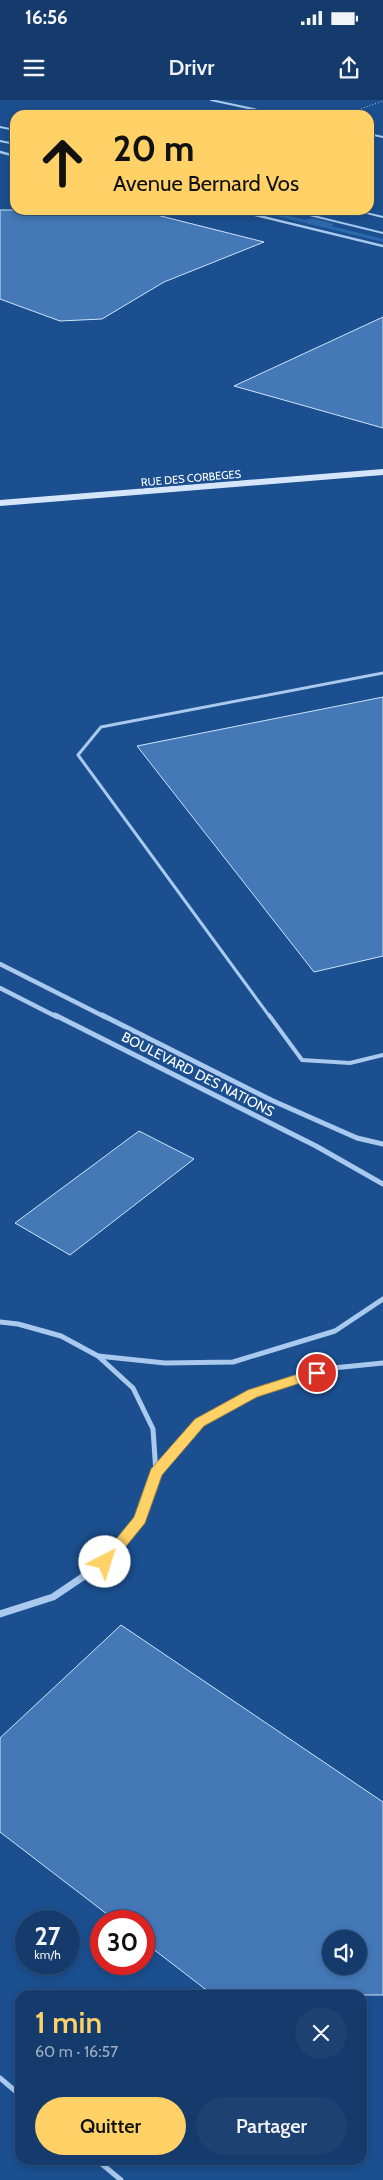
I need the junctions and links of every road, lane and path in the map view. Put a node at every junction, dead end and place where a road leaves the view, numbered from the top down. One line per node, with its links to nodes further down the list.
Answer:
1 (211, 100): 3 (lane)
2 (383, 101): 4 (path)
3 (258, 110)
4 (358, 110)
5 (255, 215): 8 (street)
6 (309, 215): 7 (lane)
7 (383, 233)
8 (383, 246)
9 (383, 472): 10 (street, RUE DES CORBEGES)
10 (0, 503)
11 (383, 673): 14 (lane)
12 (0, 964): 15 (street, BOULEVARD DES NATIONS)
13 (0, 988): 16 (street, BOULEVARD DES NATIONS)
14 (383, 1055)
15 (383, 1144)
16 (383, 1184)
17 (383, 1298): 19 (street)
18 (0, 1322): 19 (street)
19 (98, 1356): 21 (street)
20 (383, 1362): 21 (street)
21 (156, 1473): 22 (street)
22 (0, 1614)
23 (0, 2078): 24 (lane)
24 (15, 2091)
25 (103, 2165): 26 (lane)
26 (121, 2180)

